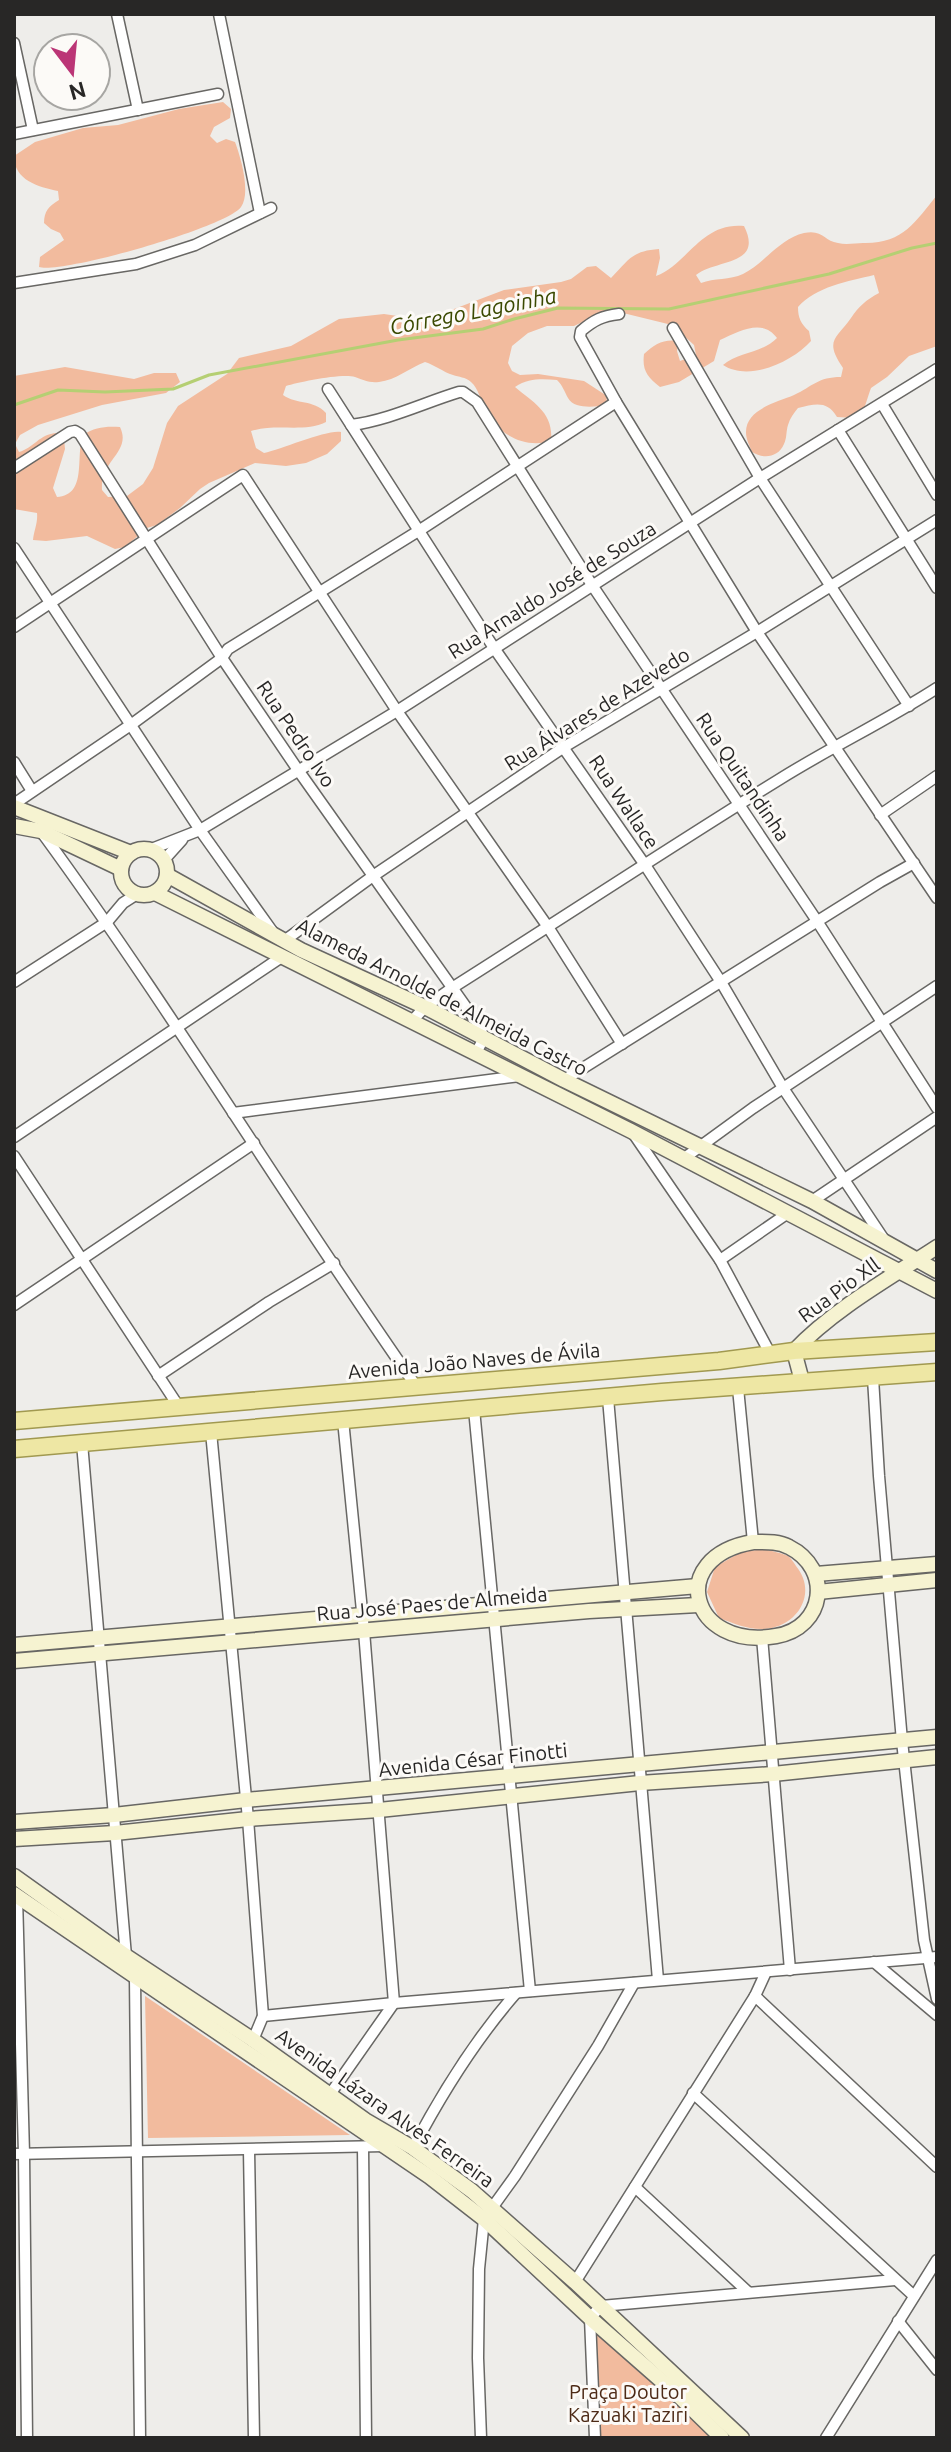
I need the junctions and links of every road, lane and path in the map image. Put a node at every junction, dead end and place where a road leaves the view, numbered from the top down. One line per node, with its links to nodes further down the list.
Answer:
1 (117, 14): 5 (street)
2 (219, 14): 9 (street)
3 (14, 43): 6 (street)
4 (218, 94): 5 (street)
5 (138, 110): 6 (street)
6 (33, 130): 7 (street)
7 (14, 134)
8 (271, 208): 9 (street)
9 (260, 213): 10 (street)
10 (14, 283)
11 (619, 314): 15 (street)
12 (673, 328): 21 (street)
13 (937, 369): 16 (street, Rua Arnaldo José de Souza)
14 (328, 389): 17 (street, Rua Wallace)
15 (616, 402): 19 (street); 24 (street)
16 (882, 404): 18 (street, Rua Arnaldo José de Souza); 22 (street)
17 (351, 425): 19 (street, Rua Quitandinha); 25 (street, Rua Wallace)
18 (838, 430): 21 (street, Rua Arnaldo José de Souza); 26 (street)
19 (519, 467): 25 (street); 29 (street, Rua Quitandinha)
20 (14, 468): 27 (street, Rua Pedro Ivo)
21 (760, 478): 24 (street, Rua Arnaldo José de Souza); 30 (street)
22 (937, 495)
23 (937, 520): 26 (street, Rua Álvares de Azevedo)
24 (691, 524): 29 (street, Rua Arnaldo José de Souza); 35 (street)
25 (420, 530): 32 (street); 36 (street, Rua Wallace)
26 (905, 538): 30 (street, Rua Álvares de Azevedo); 31 (street)
27 (147, 539): 32 (street); 33 (street); 37 (street, Rua Pedro Ivo)
28 (14, 548): 33 (street)
29 (592, 585): 36 (street, Rua Arnaldo José de Souza); 38 (street, Rua Quitandinha)
30 (830, 585): 35 (street, Rua Álvares de Azevedo); 40 (street)
31 (937, 588)
32 (319, 592): 37 (street); 41 (street)
33 (52, 603): 34 (street); 42 (street)
34 (14, 627)
35 (757, 632): 38 (street, Rua Álvares de Azevedo); 44 (street)
36 (494, 648): 41 (street, Rua Arnaldo José de Souza); 43 (street, Rua Wallace)
37 (222, 658): 42 (street); 46 (street, Rua Pedro Ivo)
38 (663, 688): 43 (street, Rua Álvares de Azevedo); 50 (street, Rua Quitandinha)
39 (937, 688): 40 (street)
40 (909, 706): 44 (street)
41 (397, 711): 46 (street, Rua Arnaldo José de Souza); 51 (street)
42 (132, 724): 48 (street); 54 (street)
43 (564, 747): 51 (street, Rua Álvares de Azevedo); 60 (street, Rua Wallace)
44 (832, 747): 50 (street); 52 (street)
45 (14, 762): 48 (street)
46 (298, 770): 54 (street, Rua Arnaldo José de Souza); 63 (street, Rua Pedro Ivo)
47 (937, 776): 52 (street)
48 (32, 791): 49 (street)
49 (14, 805): 58 (main road)
50 (739, 805): 60 (street); 67 (street, Rua Quitandinha)
51 (469, 811): 63 (street, Rua Álvares de Azevedo); 69 (street)
52 (880, 815): 59 (street)
53 (14, 826): 55 (main road)
54 (200, 830): 56 (street, Rua Arnaldo José de Souza); 70 (street)
55 (41, 831): 62 (main road); 68 (street)
56 (184, 838): 57 (street, Rua Arnaldo José de Souza); 61 (street, Rua Arnaldo José de Souza)
57 (149, 850): 58 (main road); 61 (main road)
58 (131, 853): 62 (main road)
59 (914, 863): 66 (street); 67 (street)
60 (645, 865): 69 (street); 72 (street, Rua Wallace)
61 (166, 868): 65 (main road); 70 (main road, Alameda Arnolde de Almeida Castro)
62 (121, 869): 64 (main road)
63 (373, 876): 70 (street, Rua Álvares de Azevedo); 74 (street, Rua Pedro Ivo)
64 (132, 890): 65 (main road); 68 (street)
65 (155, 893): 70 (main road, Alameda Arnolde de Almeida Castro)
66 (937, 898)
67 (817, 921): 72 (street); 77 (street, Rua Quitandinha)
68 (107, 922): 71 (street); 78 (street)
69 (548, 927): 74 (street); 80 (street)
70 (281, 944): 75 (main road, Alameda Arnolde de Almeida Castro); 76 (main road, Alameda Arnolde de Almeida Castro); 78 (street, Rua Álvares de Azevedo)
71 (14, 982)
72 (721, 982): 80 (street); 84 (street, Rua Wallace)
73 (937, 986): 77 (street)
74 (452, 988): 75 (street); 79 (street, Rua Pedro Ivo)
75 (425, 1007): 76 (street); 79 (main road, Alameda Arnolde de Almeida Castro)
76 (412, 1021): 81 (main road, Alameda Arnolde de Almeida Castro)
77 (882, 1021): 84 (street); 85 (street, Rua Quitandinha)
78 (176, 1028): 86 (street); 89 (street, Rua Álvares de Azevedo)
79 (484, 1038): 81 (street); 83 (main road, Alameda Arnolde de Almeida Castro)
80 (622, 1044): 83 (street)
81 (476, 1053): 82 (main road, Alameda Arnolde de Almeida Castro)
82 (522, 1076): 86 (street); 88 (main road, Alameda Arnolde de Almeida Castro)
83 (564, 1080): 91 (main road, Alameda Arnolde de Almeida Castro)
84 (783, 1088): 91 (street); 94 (street, Rua Wallace)
85 (937, 1108)
86 (233, 1113): 90 (street)
87 (937, 1117): 94 (street)
88 (631, 1131): 93 (main road, Alameda Arnolde de Almeida Castro); 100 (street)
89 (14, 1137)
90 (254, 1143): 99 (street); 102 (street)
91 (702, 1146): 93 (street); 95 (main road, Alameda Arnolde de Almeida Castro)
92 (14, 1156): 99 (street)
93 (683, 1159): 96 (main road, Alameda Arnolde de Almeida Castro)
94 (846, 1179): 95 (street); 97 (street, Rua Wallace)
95 (812, 1201): 97 (main road, Alameda Arnolde de Almeida Castro)
96 (788, 1213): 100 (street); 103 (main road, Alameda Arnolde de Almeida Castro)
97 (884, 1240): 101 (main road, Alameda Arnolde de Almeida Castro)
98 (937, 1247): 101 (main road, Rua Pio Xll)
99 (83, 1260): 106 (street); 111 (street)
100 (720, 1260): 109 (street)
101 (915, 1260): 103 (main road, Rua Pio Xll); 104 (main road, Alameda Arnolde de Almeida Castro)
102 (334, 1263): 111 (street); 114 (street)
103 (898, 1271): 105 (main road, Alameda Arnolde de Almeida Castro); 108 (main road, Rua Pio Xll)
104 (937, 1271)
105 (937, 1291)
106 (14, 1305)
107 (937, 1342): 108 (main road, Avenida João Naves de Ávila)
108 (794, 1351): 109 (main road, Avenida João Naves de Ávila); 113 (main road, Rua Pio Xll)
109 (771, 1355): 114 (main road, Avenida João Naves de Ávila)
110 (937, 1372): 112 (main road)
111 (158, 1376): 117 (street)
112 (873, 1378): 113 (main road); 126 (street)
113 (802, 1381): 115 (main road)
114 (416, 1386): 117 (main road, Avenida João Naves de Ávila)
115 (738, 1388): 116 (main road); 124 (street)
116 (608, 1398): 118 (main road); 131 (street)
117 (179, 1407): 120 (main road, Avenida João Naves de Ávila)
118 (474, 1409): 119 (main road); 133 (street)
119 (343, 1420): 121 (main road); 137 (street)
120 (14, 1421)
121 (211, 1432): 122 (main road); 138 (street)
122 (82, 1443): 123 (main road); 140 (street)
123 (14, 1449)
124 (753, 1542): 127 (main road); 130 (main road)
125 (937, 1564): 126 (main road)
126 (889, 1569): 127 (main road); 129 (street)
127 (816, 1574): 132 (main road)
128 (937, 1580): 129 (main road)
129 (890, 1585): 132 (main road); 146 (street)
130 (698, 1586): 131 (main road, Rua José Paes de Almeida); 134 (main road)
131 (625, 1592): 133 (main road, Rua José Paes de Almeida); 135 (street)
132 (818, 1592): 139 (main road)
133 (493, 1604): 136 (street); 137 (main road, Rua José Paes de Almeida)
134 (698, 1605): 135 (main road, Rua José Paes de Almeida); 139 (main road)
135 (626, 1608): 136 (main road, Rua José Paes de Almeida); 150 (street)
136 (494, 1620): 137 (main road, Rua José Paes de Almeida); 152 (street)
137 (363, 1623): 138 (main road, Rua José Paes de Almeida); 141 (main road, Rua José Paes de Almeida); 154 (street)
138 (231, 1626): 140 (main road, Rua José Paes de Almeida); 141 (street)
139 (762, 1637): 147 (street)
140 (99, 1638): 142 (main road, Rua José Paes de Almeida); 143 (street)
141 (231, 1642): 143 (main road, Rua José Paes de Almeida); 156 (street)
142 (14, 1645)
143 (100, 1654): 144 (main road, Rua José Paes de Almeida); 158 (street)
144 (14, 1661)
145 (937, 1737): 146 (main road, Avenida César Finotti)
146 (902, 1741): 147 (main road, Avenida César Finotti); 149 (street)
147 (771, 1753): 150 (main road, Avenida César Finotti); 151 (street)
148 (937, 1757): 149 (main road, Avenida César Finotti)
149 (904, 1759): 151 (main road, Avenida César Finotti); 166 (street)
150 (639, 1763): 152 (main road, Avenida César Finotti); 153 (street)
151 (773, 1774): 153 (main road, Avenida César Finotti); 168 (street)
152 (508, 1776): 154 (main road, Avenida César Finotti); 155 (street)
153 (640, 1783): 155 (main road, Avenida César Finotti); 171 (street)
154 (377, 1790): 156 (main road, Avenida César Finotti); 157 (street)
155 (510, 1798): 157 (main road, Avenida César Finotti); 173 (street)
156 (246, 1800): 158 (main road, Avenida César Finotti); 159 (street)
157 (379, 1810): 159 (main road, Avenida César Finotti); 177 (street)
158 (114, 1815): 160 (main road, Avenida César Finotti); 161 (street)
159 (248, 1819): 161 (main road, Avenida César Finotti); 179 (street)
160 (14, 1822)
161 (115, 1833): 162 (main road, Avenida César Finotti); 165 (street)
162 (14, 1839)
163 (14, 1876): 165 (main road, Avenida Lázara Alves Ferreira)
164 (15, 1896): 170 (main road, Avenida Lázara Alves Ferreira); 189 (street)
165 (126, 1956): 180 (main road, Avenida Lázara Alves Ferreira)
166 (933, 1958): 167 (street); 176 (street)
167 (874, 1962): 168 (street); 178 (street)
168 (790, 1970): 169 (street)
169 (766, 1972): 171 (street); 175 (street)
170 (135, 1978): 180 (main road, Avenida Lázara Alves Ferreira); 188 (street)
171 (658, 1980): 172 (street)
172 (634, 1983): 173 (street); 192 (street)
173 (530, 1991): 174 (street)
174 (516, 1993): 177 (street); 186 (street)
175 (755, 1996): 182 (street); 190 (street)
176 (937, 1999)
177 (394, 2003): 179 (street); 183 (street)
178 (937, 2015)
179 (263, 2016): 181 (street)
180 (204, 2017): 181 (main road, Avenida Lázara Alves Ferreira); 183 (main road, Avenida Lázara Alves Ferreira)
181 (253, 2040): 183 (main road, Avenida Lázara Alves Ferreira)
182 (693, 2093): 191 (street); 194 (street)
183 (327, 2100): 184 (main road, Avenida Lázara Alves Ferreira); 186 (main road, Avenida Lázara Alves Ferreira)
184 (384, 2146): 185 (street); 192 (main road, Avenida Lázara Alves Ferreira)
185 (363, 2147): 187 (street); 204 (street)
186 (413, 2148): 192 (main road, Avenida Lázara Alves Ferreira)
187 (249, 2150): 188 (street); 203 (street)
188 (136, 2151): 189 (street); 202 (street)
189 (19, 2154): 201 (street)
190 (937, 2167)
191 (635, 2187): 195 (street); 196 (street)
192 (488, 2214): 195 (main road, Avenida Lázara Alves Ferreira); 198 (main road, Avenida Lázara Alves Ferreira); 205 (street)
193 (937, 2260): 197 (street)
194 (895, 2280): 196 (street); 197 (street)
195 (575, 2282): 198 (main road, Avenida Lázara Alves Ferreira)
196 (748, 2292): 198 (street)
197 (914, 2296): 199 (street)
198 (595, 2312): 206 (street); 207 (main road, Avenida Lázara Alves Ferreira); 208 (main road, Avenida Lázara Alves Ferreira)
199 (898, 2321): 200 (street); 209 (street)
200 (937, 2370)
201 (27, 2438)
202 (140, 2438)
203 (254, 2438)
204 (366, 2438)
205 (481, 2438)
206 (595, 2438)
207 (722, 2438)
208 (742, 2438)
209 (826, 2438)

